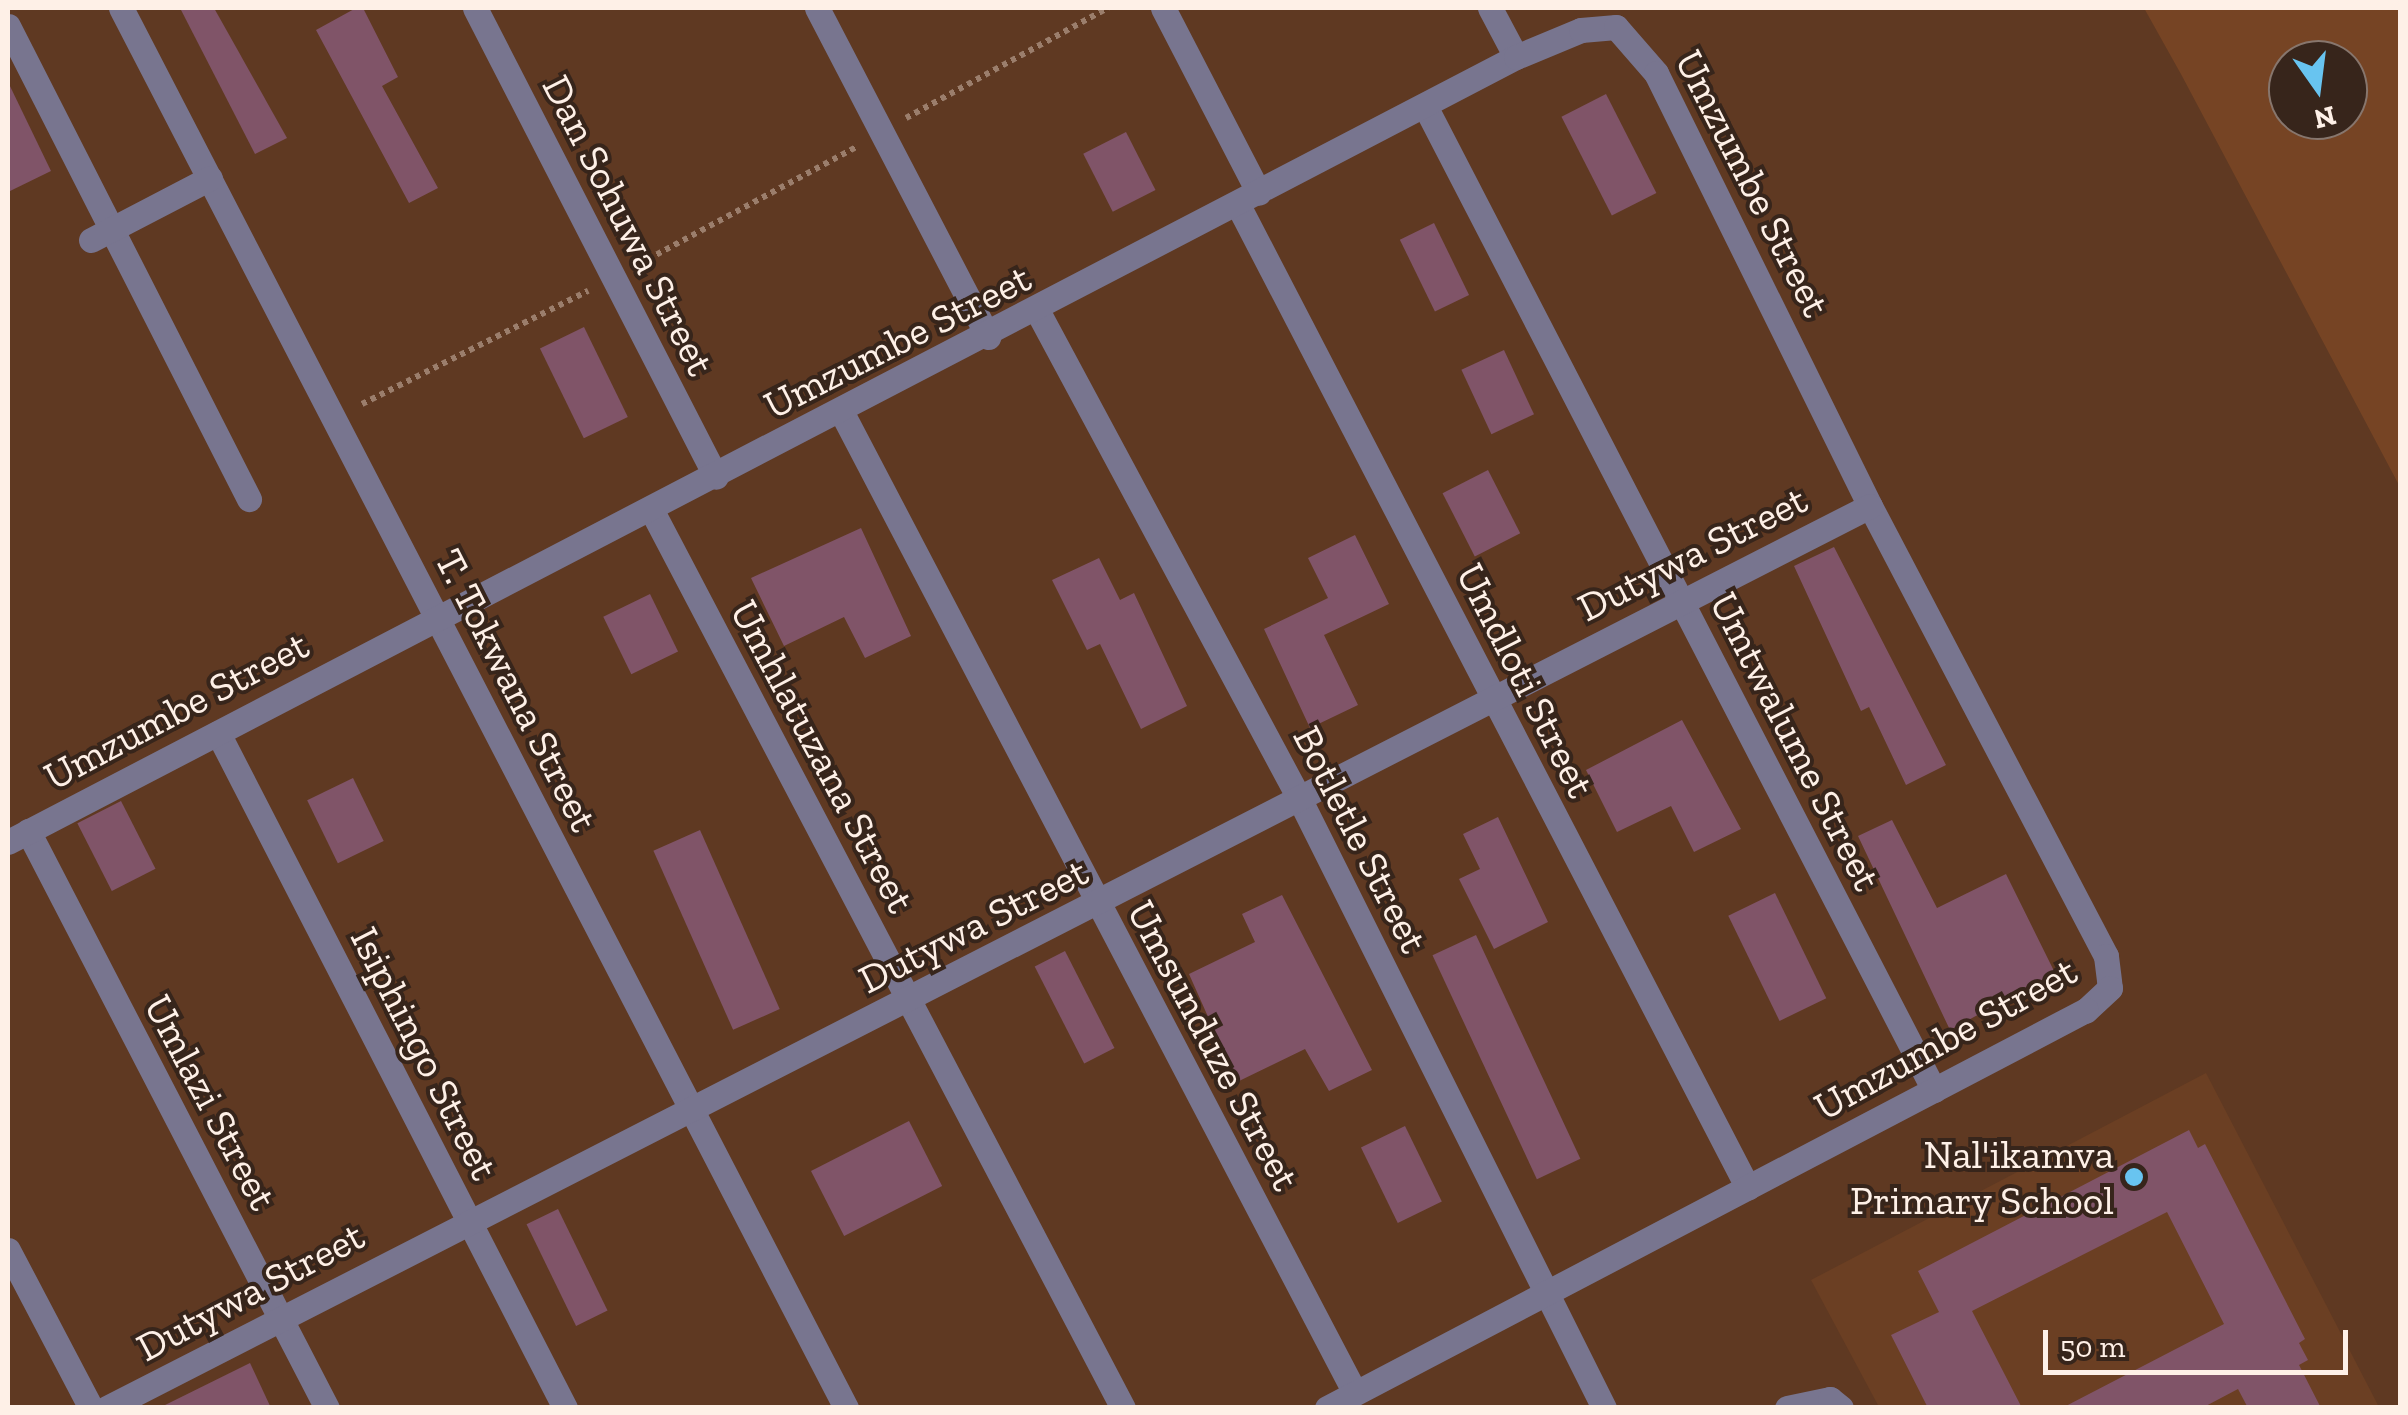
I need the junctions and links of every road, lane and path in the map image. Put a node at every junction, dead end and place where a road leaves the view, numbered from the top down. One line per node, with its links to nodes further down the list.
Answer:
1 (121, 8): 11 (street, T. Tokwana Street)
2 (475, 8): 14 (street, Dan Sohuwa Street)
3 (817, 8): 10 (street)
4 (1108, 8): 10 (path)
5 (1163, 8): 12 (street, Umdloti Street)
6 (1490, 8): 8 (street)
7 (8, 26): 13 (street)
8 (1516, 57): 9 (street, Umzumbe Street); 21 (street, Umzumbe Street)
9 (1425, 106): 12 (street, Umzumbe Street); 23 (street, Umtwalume Street)
10 (882, 132): 14 (path); 16 (street)
11 (210, 178): 13 (street); 24 (street, T. Tokwana Street)
12 (1248, 199): 15 (street, Umzumbe Street); 25 (street, Umdloti Street)
13 (101, 235): 20 (street)
14 (614, 278): 17 (path); 19 (street, Dan Sohuwa Street)
15 (1038, 312): 16 (street, Umzumbe Street); 27 (street, Botletle Street)
16 (988, 337): 18 (street, Umzumbe Street)
17 (357, 407)
18 (842, 412): 19 (street, Umzumbe Street); 29 (street, Umsunduze Street)
19 (716, 478): 22 (street, Umzumbe Street)
20 (249, 499)
21 (1870, 506): 23 (street, Dutywa Street); 31 (street, Umzumbe Street)
22 (652, 511): 24 (street, Umzumbe Street); 30 (street, Umhlatuzana Street)
23 (1680, 600): 25 (street, Dutywa Street); 31 (street, Umtwalume Street)
24 (437, 616): 26 (street, Umzumbe Street); 32 (street, T. Tokwana Street)
25 (1492, 698): 27 (street, Dutywa Street); 33 (street, Umdloti Street)
26 (218, 733): 28 (street, Umzumbe Street); 34 (street, Isiphingo Street)
27 (1299, 798): 29 (street, Dutywa Street); 36 (street, Botletle Street)
28 (18, 836): 37 (street, Umlazi Street)
29 (1097, 904): 30 (street, Dutywa Street); 38 (street, Umsunduze Street)
30 (910, 1001): 32 (street, Dutywa Street); 44 (street, Umhlatuzana Street)
31 (1934, 1090): 33 (street, Umzumbe Street)
32 (687, 1106): 34 (street, Dutywa Street); 43 (street, T. Tokwana Street)
33 (1748, 1188): 36 (street, Umzumbe Street)
34 (468, 1218): 37 (street, Dutywa Street); 42 (street, Isiphingo Street)
35 (8, 1250): 39 (street)
36 (1551, 1292): 38 (street, Umzumbe Street); 46 (street, Botletle Street)
37 (281, 1316): 40 (street, Dutywa Street); 41 (street, Umlazi Street)
38 (1354, 1393): 45 (street, Umzumbe Street)
39 (90, 1408)
40 (108, 1408)
41 (327, 1408)
42 (565, 1408)
43 (846, 1408)
44 (1124, 1408)
45 (1327, 1408)
46 (1604, 1408)
47 (1787, 1408): 48 (street)
48 (1841, 1408)

